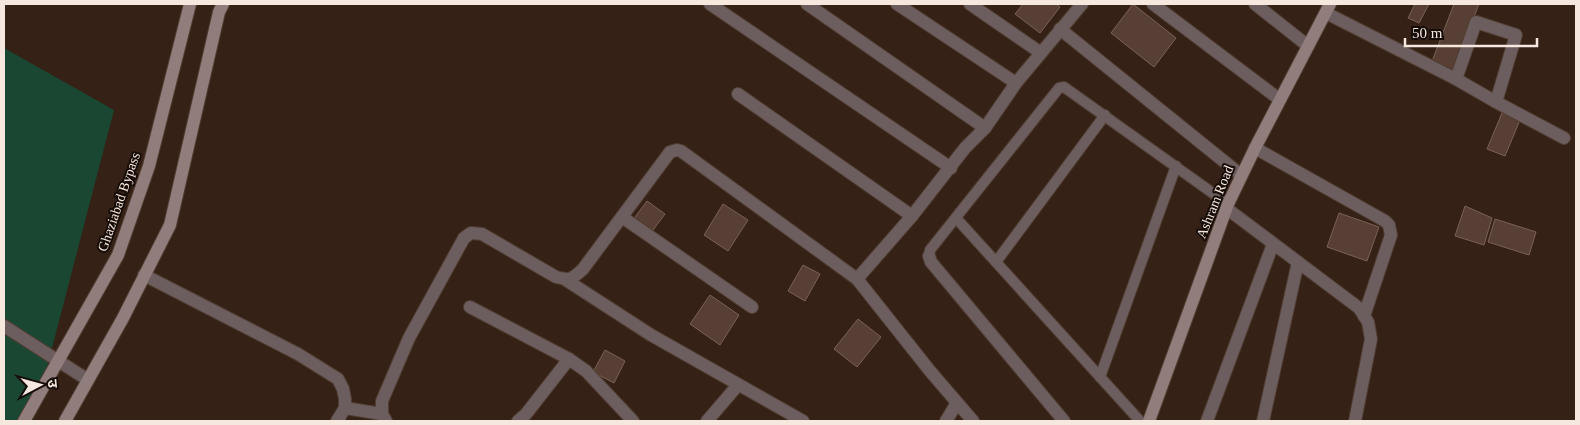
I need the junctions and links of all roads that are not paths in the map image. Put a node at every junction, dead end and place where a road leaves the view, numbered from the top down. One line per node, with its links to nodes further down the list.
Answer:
1 (190, 4): 42 (main road, Ghaziabad Bypass)
2 (223, 4): 34 (main road)
3 (710, 4): 24 (street)
4 (807, 4): 20 (street)
5 (897, 4): 15 (street)
6 (970, 4): 13 (street)
7 (1082, 4): 11 (street)
8 (1153, 4): 17 (street)
9 (1255, 4): 12 (street)
10 (1328, 8): 12 (main road, Ashram Road); 14 (street)
11 (1060, 29): 13 (street); 25 (street)
12 (1308, 46): 17 (main road, Ashram Road)
13 (1041, 53): 15 (street)
14 (1456, 79): 18 (street); 18 (street)
15 (1016, 83): 20 (street)
16 (738, 94): 27 (street)
17 (1279, 100): 22 (main road, Ashram Road)
18 (1496, 102): 21 (street)
19 (1105, 115): 23 (lane); 29 (lane); 32 (lane)
20 (985, 128): 24 (street)
21 (1564, 138)
22 (1255, 148): 25 (main road, Ashram Road); 39 (street)
23 (1176, 166): 26 (lane); 43 (lane)
24 (951, 168): 27 (street)
25 (1241, 176): 26 (main road, Ashram Road)
26 (1227, 206): 30 (street); 60 (main road, Ashram Road)
27 (912, 216): 35 (street)
28 (622, 217): 35 (street); 36 (street); 38 (street)
29 (956, 218): 31 (lane); 32 (lane)
30 (1273, 244): 33 (street); 61 (street)
31 (929, 256): 58 (street)
32 (996, 262): 43 (lane)
33 (1298, 262): 39 (street); 62 (street)
34 (144, 275): 44 (main road); 47 (street)
35 (857, 279): 46 (street)
36 (566, 280): 45 (street); 48 (street)
37 (470, 307): 41 (street)
38 (752, 307)
39 (1364, 316): 63 (street)
40 (4, 326): 42 (street)
41 (569, 359): 49 (street); 53 (street)
42 (58, 362): 44 (street); 50 (main road, Ghaziabad Bypass)
43 (1100, 377): 59 (lane)
44 (88, 380): 51 (main road)
45 (738, 385): 54 (street); 55 (street)
46 (957, 403): 56 (street); 57 (street)
47 (344, 408): 48 (street); 52 (street)
48 (384, 418)
49 (526, 419)
50 (24, 421)
51 (65, 421)
52 (337, 421)
53 (633, 421)
54 (707, 421)
55 (803, 421)
56 (946, 421)
57 (973, 421)
58 (1064, 421)
59 (1140, 421)
60 (1149, 421)
61 (1207, 421)
62 (1263, 421)
63 (1355, 421)

